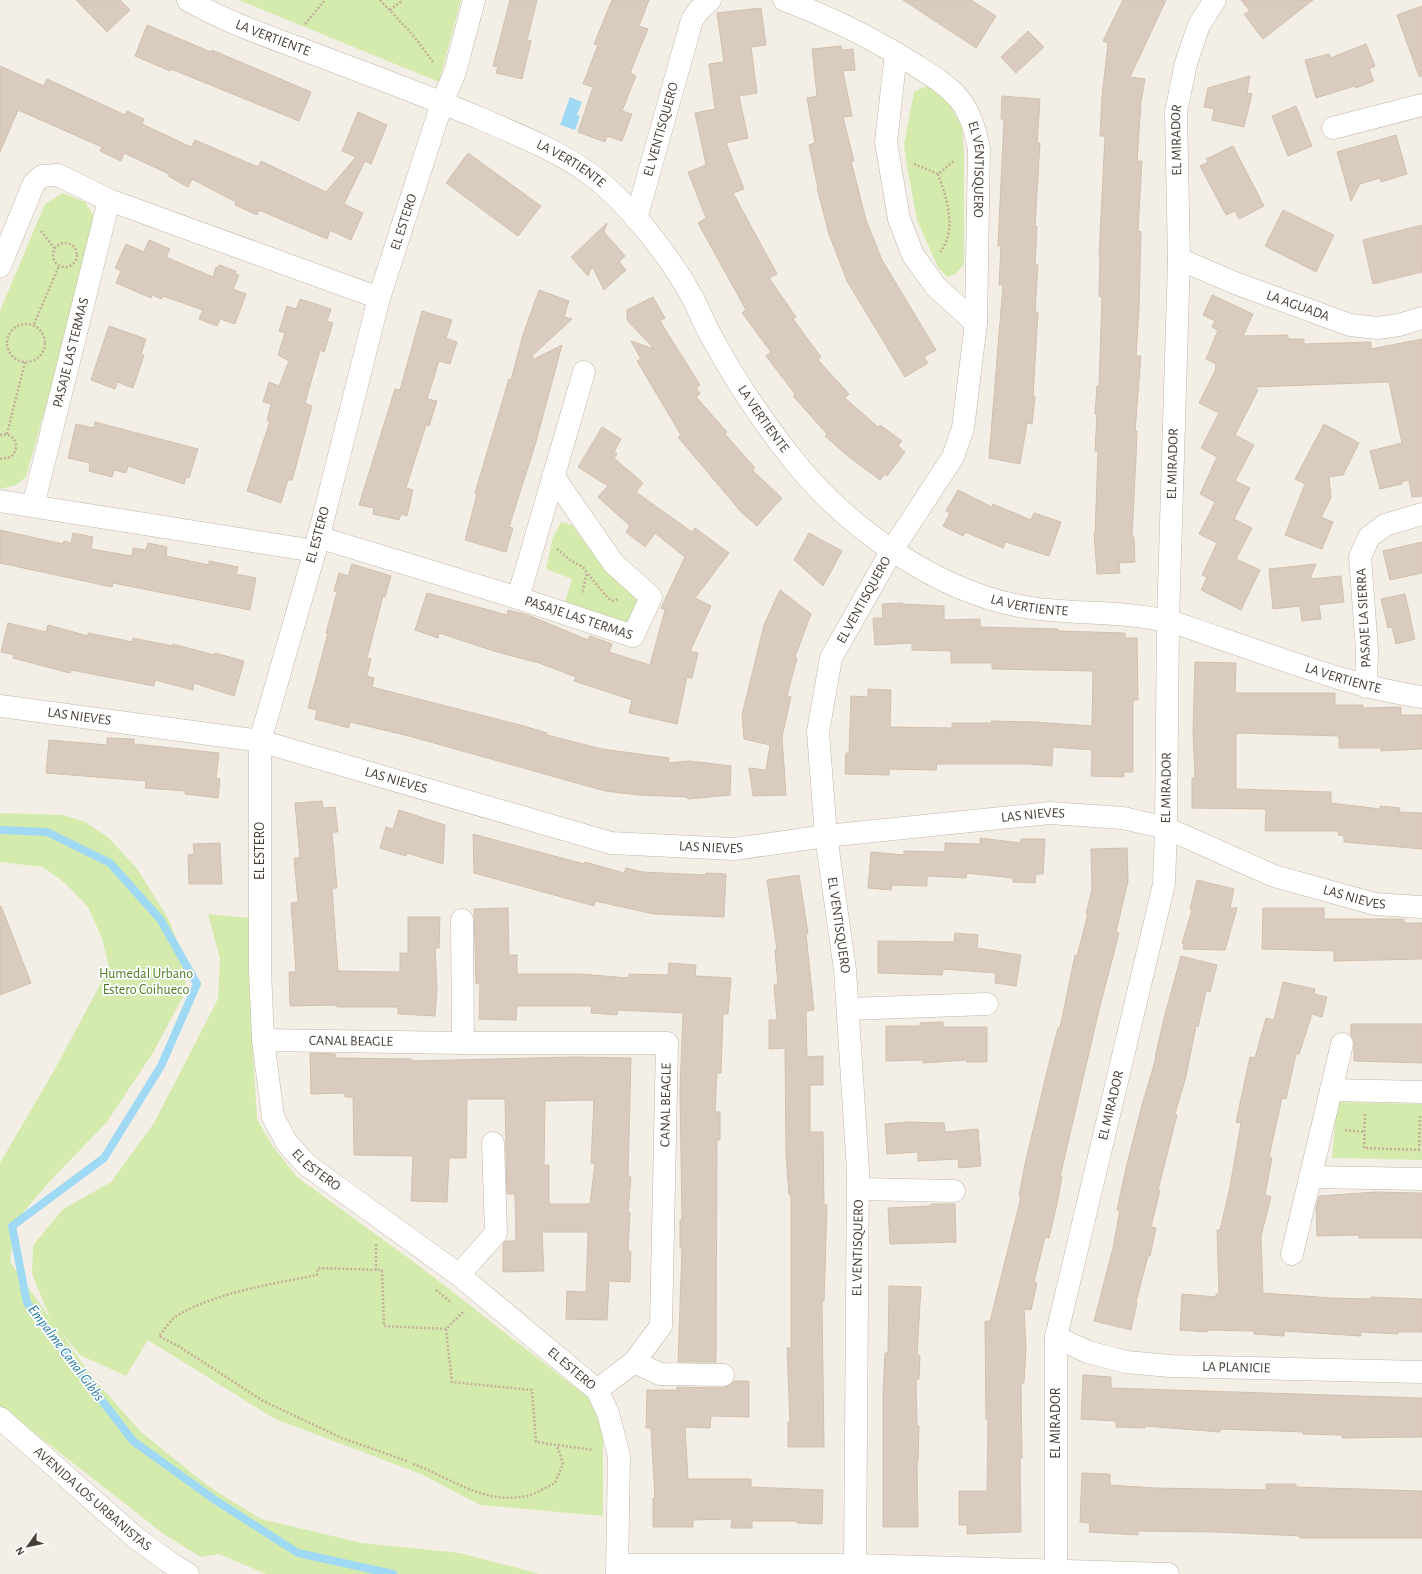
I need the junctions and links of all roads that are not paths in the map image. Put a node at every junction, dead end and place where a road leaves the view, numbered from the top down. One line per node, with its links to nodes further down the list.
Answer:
1 (188, 0): 7 (street, LA VERTIENTE)
2 (474, 0): 7 (street, EL ESTERO)
3 (710, 0): 11 (street, EL VENTISQUERO)
4 (784, 0): 6 (street, EL VENTISQUERO)
5 (1215, 0): 12 (street, EL MIRADOR)
6 (896, 53): 16 (street); 16 (street, EL VENTISQUERO)
7 (442, 103): 11 (street, LA VERTIENTE); 14 (street, EL ESTERO)
8 (1422, 105): 9 (street)
9 (1333, 128)
10 (109, 200): 13 (street); 14 (street); 20 (street, PASAJE LAS TERMAS)
11 (636, 219): 23 (street, LA VERTIENTE)
12 (1179, 259): 15 (street, LA AGUADA); 25 (street, EL MIRADOR)
13 (0, 266)
14 (380, 298): 22 (street, EL ESTERO)
15 (1422, 318)
16 (976, 323): 23 (street, EL VENTISQUERO)
17 (584, 372): 18 (street, PASAJE LAS TERMAS)
18 (553, 476): 24 (street, PASAJE LAS TERMAS); 24 (street, PASAJE LAS TERMAS)
19 (0, 501): 20 (street, PASAJE LAS TERMAS)
20 (33, 506): 22 (street, PASAJE LAS TERMAS)
21 (1422, 514): 26 (street, PASAJE LA SIERRA)
22 (317, 544): 24 (street, PASAJE LAS TERMAS); 29 (street, EL ESTERO)
23 (892, 550): 25 (street, LA VERTIENTE); 31 (street, EL VENTISQUERO)
24 (518, 598)
25 (1168, 621): 26 (street, LA VERTIENTE); 30 (street, EL MIRADOR)
26 (1366, 687): 27 (street, LA VERTIENTE)
27 (1422, 697)
28 (0, 706): 29 (street, LAS NIEVES)
29 (260, 741): 31 (street, LAS NIEVES); 36 (street, EL ESTERO)
30 (1166, 828): 31 (street, LAS NIEVES); 32 (street, LAS NIEVES); 48 (street, EL MIRADOR)
31 (826, 836): 35 (street, EL VENTISQUERO)
32 (1422, 907)
33 (462, 920): 37 (street)
34 (987, 1004): 35 (street)
35 (848, 1009): 44 (street, EL VENTISQUERO)
36 (263, 1040): 37 (street, CANAL BEAGLE); 47 (street, EL ESTERO)
37 (463, 1043): 49 (street, CANAL BEAGLE)
38 (1342, 1044): 39 (street)
39 (1331, 1090): 40 (street); 42 (street)
40 (1422, 1092)
41 (493, 1143): 47 (street)
42 (1310, 1176): 43 (street); 46 (street)
43 (1422, 1179)
44 (859, 1190): 45 (street); 54 (street, EL VENTISQUERO)
45 (954, 1191)
46 (1292, 1254)
47 (459, 1275): 52 (street, EL ESTERO)
48 (1056, 1337): 50 (street, LA PLANICIE); 56 (street, EL MIRADOR)
49 (634, 1362): 51 (street); 52 (street, CANAL BEAGLE)
50 (1422, 1372)
51 (723, 1375)
52 (597, 1390): 55 (street, EL ESTERO)
53 (0, 1418): 57 (street, AVENIDA LOS URBANISTAS)
54 (855, 1565): 55 (street); 56 (street)
55 (618, 1569)
56 (1056, 1572): 58 (street)
57 (188, 1574)
58 (1168, 1574)

